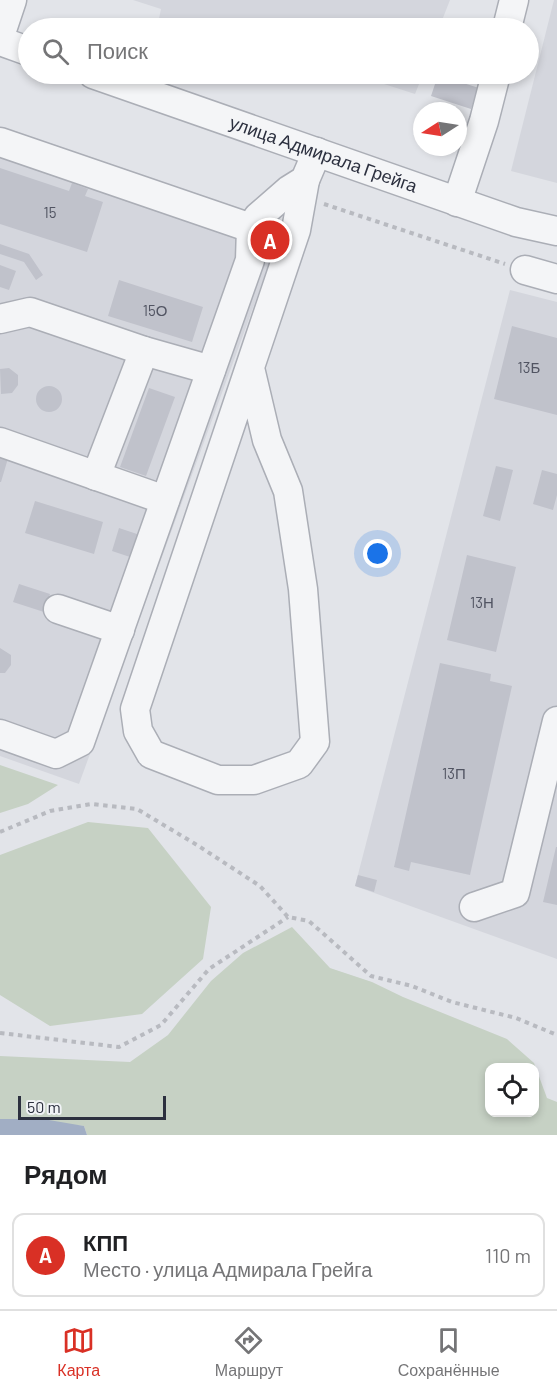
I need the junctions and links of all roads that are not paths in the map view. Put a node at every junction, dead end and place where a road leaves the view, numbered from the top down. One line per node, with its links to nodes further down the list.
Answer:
1 (12, 0): 4 (street)
2 (514, 0): 3 (street)
3 (510, 18)
4 (0, 36)
5 (0, 41): 6 (street)
6 (18, 47)
7 (121, 84): 10 (street, улица Адмирала Грейга)
8 (493, 84): 12 (street)
9 (0, 142): 13 (street)
10 (317, 153): 11 (street); 12 (street, улица Адмирала Грейга)
11 (304, 189): 13 (street); 19 (street)
12 (457, 202): 14 (street, улица Адмирала Грейга)
13 (251, 228): 20 (street)
14 (557, 231)
15 (525, 270): 16 (street)
16 (557, 279)
17 (0, 319): 18 (street)
18 (144, 351): 20 (street); 22 (street)
19 (250, 368): 19 (street)
20 (211, 370): 23 (street)
21 (0, 442): 22 (street)
22 (96, 476): 23 (street)
23 (165, 500): 25 (street)
24 (58, 609): 25 (street)
25 (120, 630): 27 (street)
26 (557, 721): 28 (street)
27 (0, 734)
28 (474, 907)

